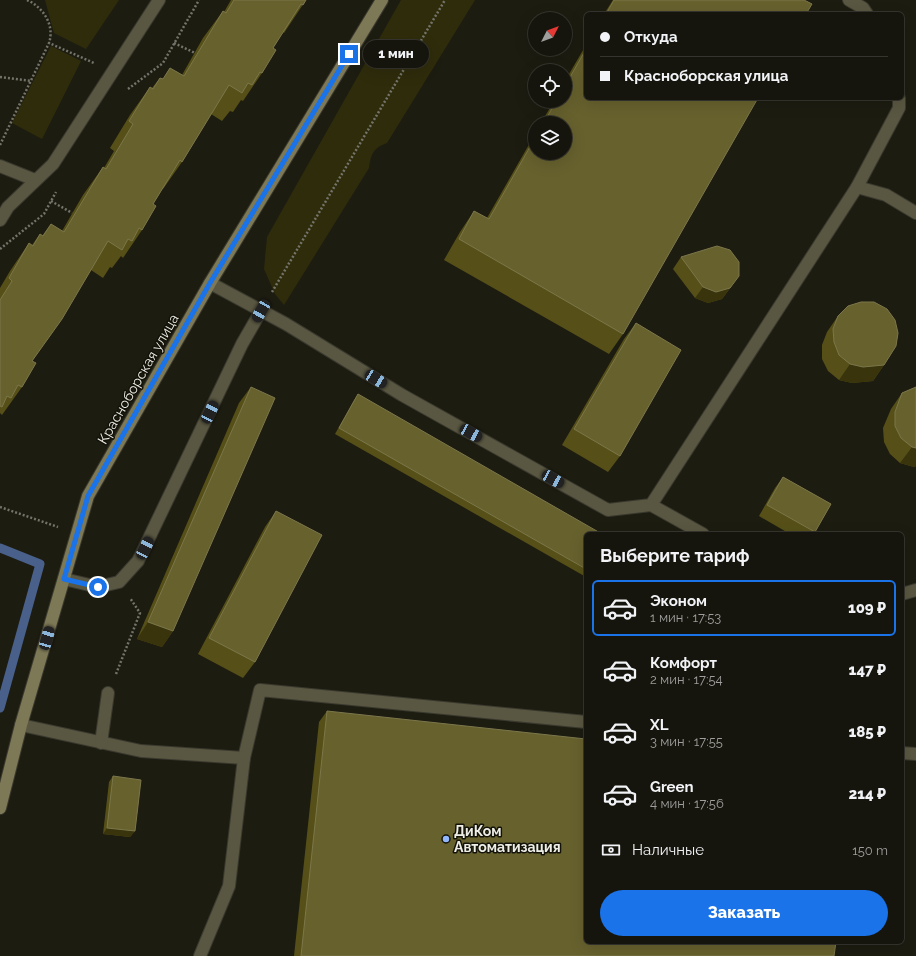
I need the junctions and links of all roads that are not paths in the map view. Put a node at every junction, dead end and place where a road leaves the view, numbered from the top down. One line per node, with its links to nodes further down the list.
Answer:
1 (159, 0): 7 (lane)
2 (382, 0): 11 (street, Красноборская улица)
3 (849, 0): 4 (lane)
4 (866, 12)
5 (899, 100): 8 (lane)
6 (0, 166): 7 (lane)
7 (36, 180): 10 (lane)
8 (857, 187): 9 (lane); 13 (lane)
9 (916, 213)
10 (0, 220)
11 (210, 283): 12 (lane); 15 (street, Красноборская улица)
12 (261, 311): 13 (lane); 15 (lane)
13 (651, 505): 14 (lane)
14 (699, 532)
15 (64, 579): 20 (street, Красноборская улица)
16 (916, 590): 17 (lane)
17 (904, 593)
18 (108, 693): 21 (lane)
19 (584, 722): 24 (lane)
20 (22, 725): 21 (lane); 25 (street, Красноборская улица)
21 (101, 743): 24 (lane)
22 (904, 753): 23 (lane)
23 (916, 754)
24 (244, 758): 26 (lane)
25 (0, 808)
26 (200, 956)

